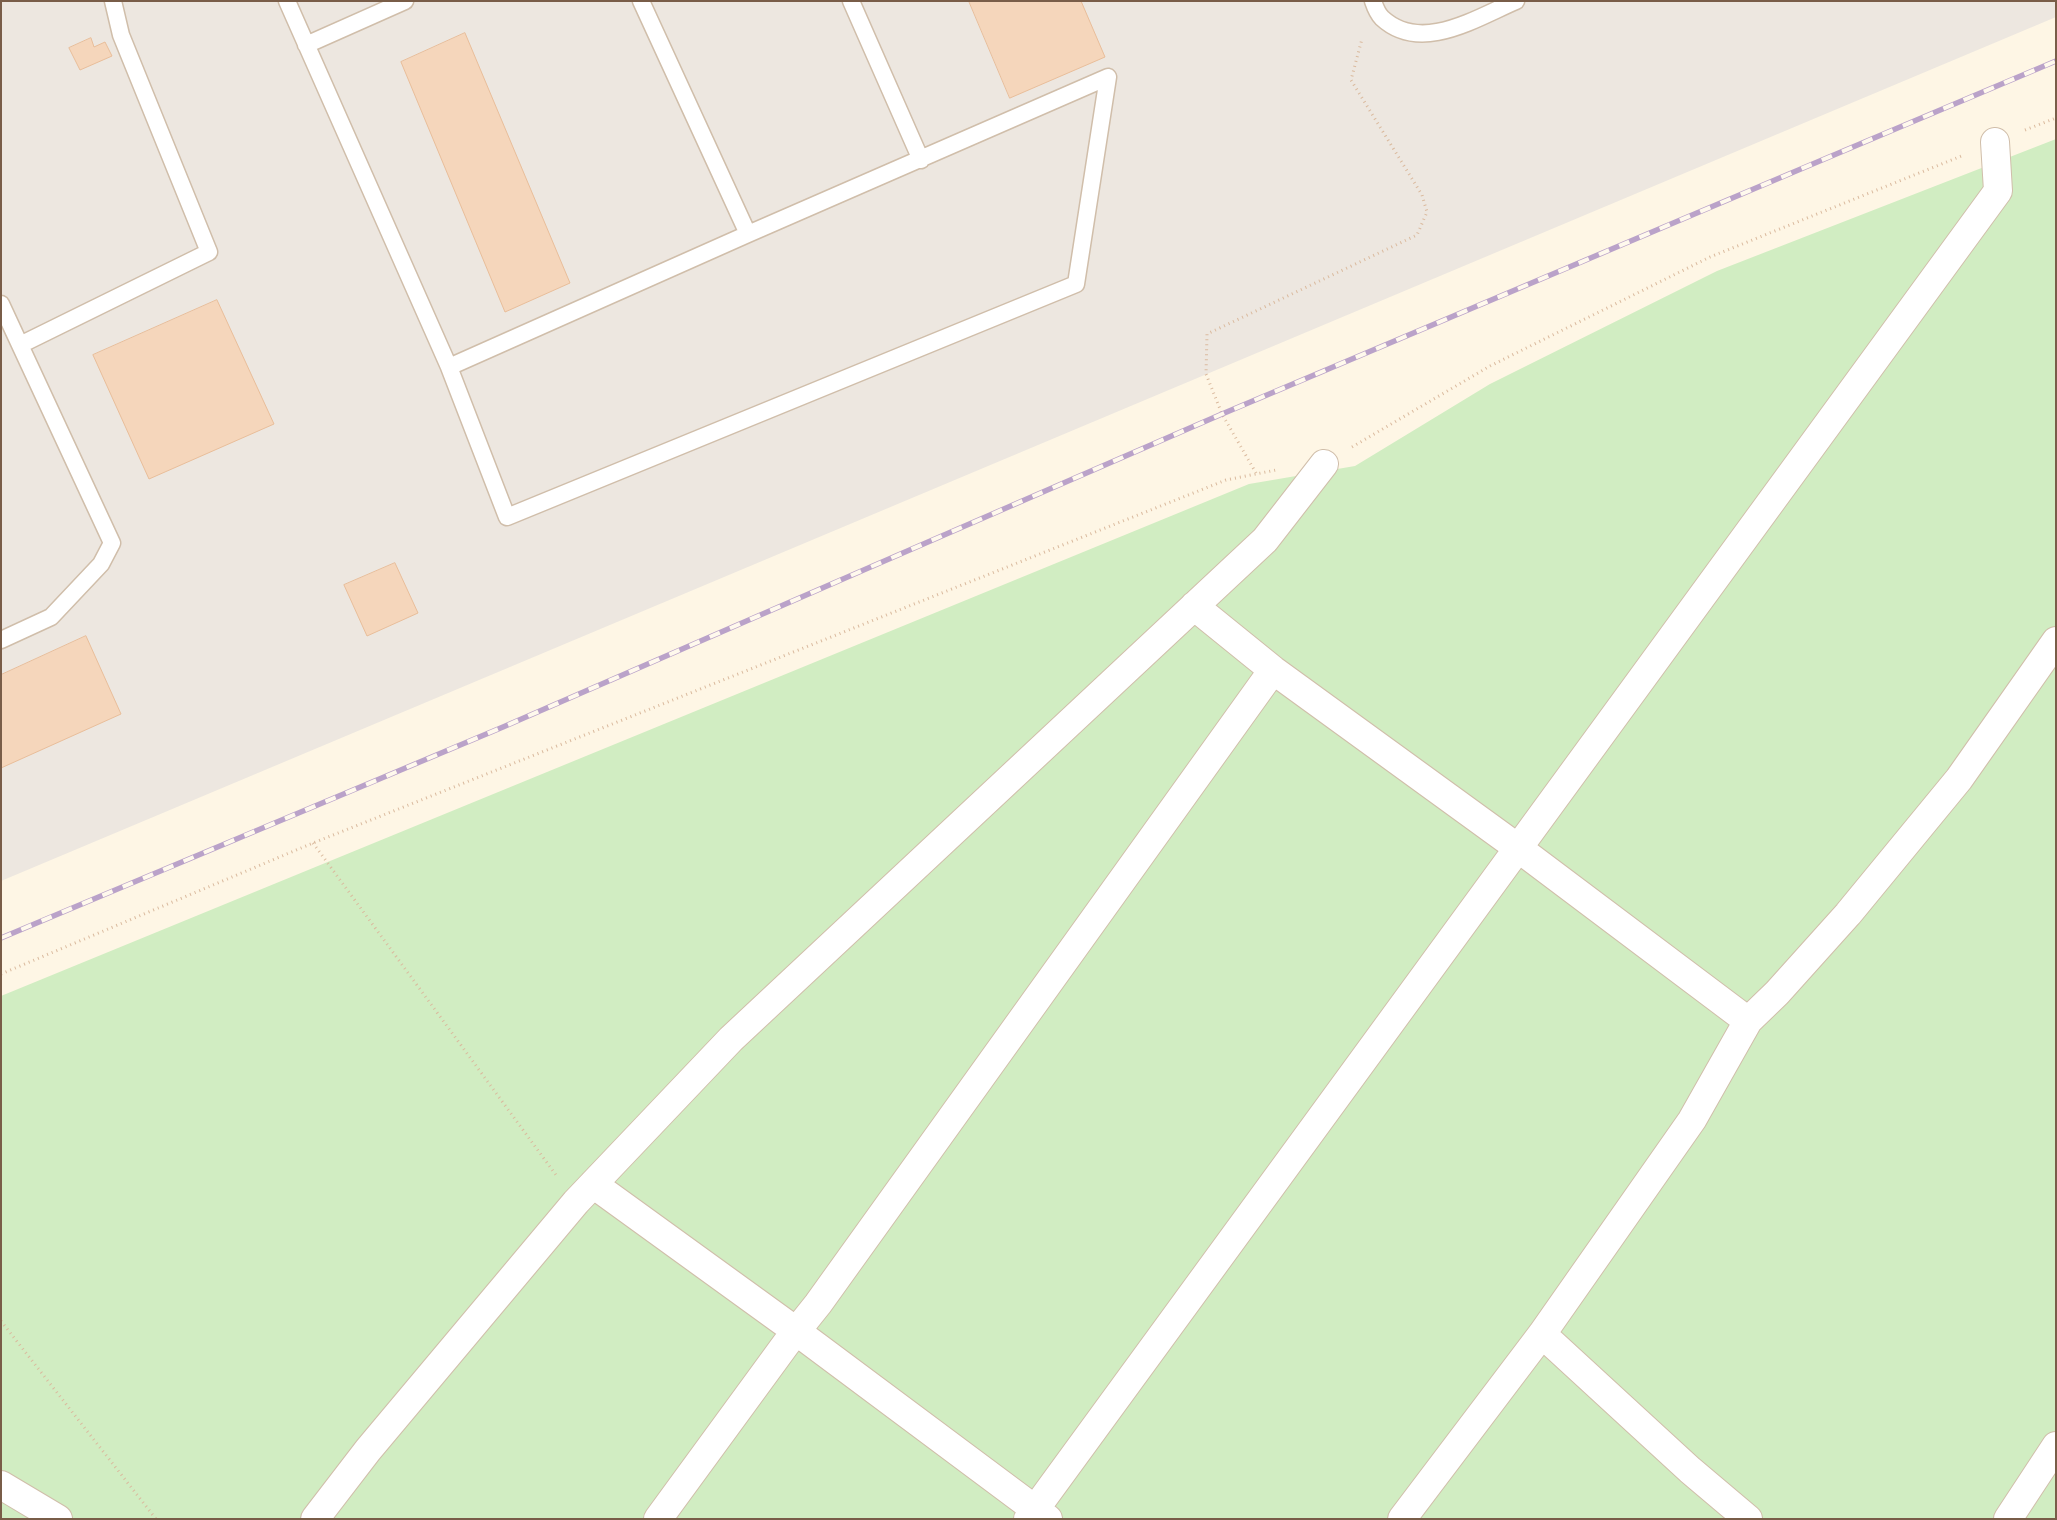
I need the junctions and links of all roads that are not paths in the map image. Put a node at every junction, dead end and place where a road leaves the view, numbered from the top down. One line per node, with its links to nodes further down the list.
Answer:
1 (113, 1): 13 (lane)
2 (287, 1): 8 (lane)
3 (405, 1): 8 (lane)
4 (641, 1): 11 (lane)
5 (851, 1): 10 (lane)
6 (1373, 1): 7 (lane)
7 (1516, 1)
8 (306, 45): 14 (lane)
9 (1995, 142): 20 (street)
10 (922, 160): 11 (lane); 14 (lane)
11 (748, 234): 14 (lane)
12 (1, 304): 13 (lane)
13 (20, 345): 17 (lane)
14 (450, 367)
15 (1324, 464): 16 (street)
16 (1194, 606): 19 (street); 22 (street)
17 (1, 640)
18 (2056, 641): 21 (street)
19 (1273, 670): 20 (street); 23 (street)
20 (1518, 848): 21 (street); 27 (street)
21 (1748, 1021): 24 (street)
22 (585, 1193): 23 (street); 29 (street)
23 (796, 1331): 27 (street); 30 (street)
24 (1542, 1334): 31 (street); 32 (street)
25 (2056, 1446): 33 (street)
26 (1, 1485): 28 (street)
27 (1037, 1516)
28 (58, 1519)
29 (316, 1519)
30 (658, 1519)
31 (1402, 1519)
32 (1748, 1519)
33 (2008, 1519)

